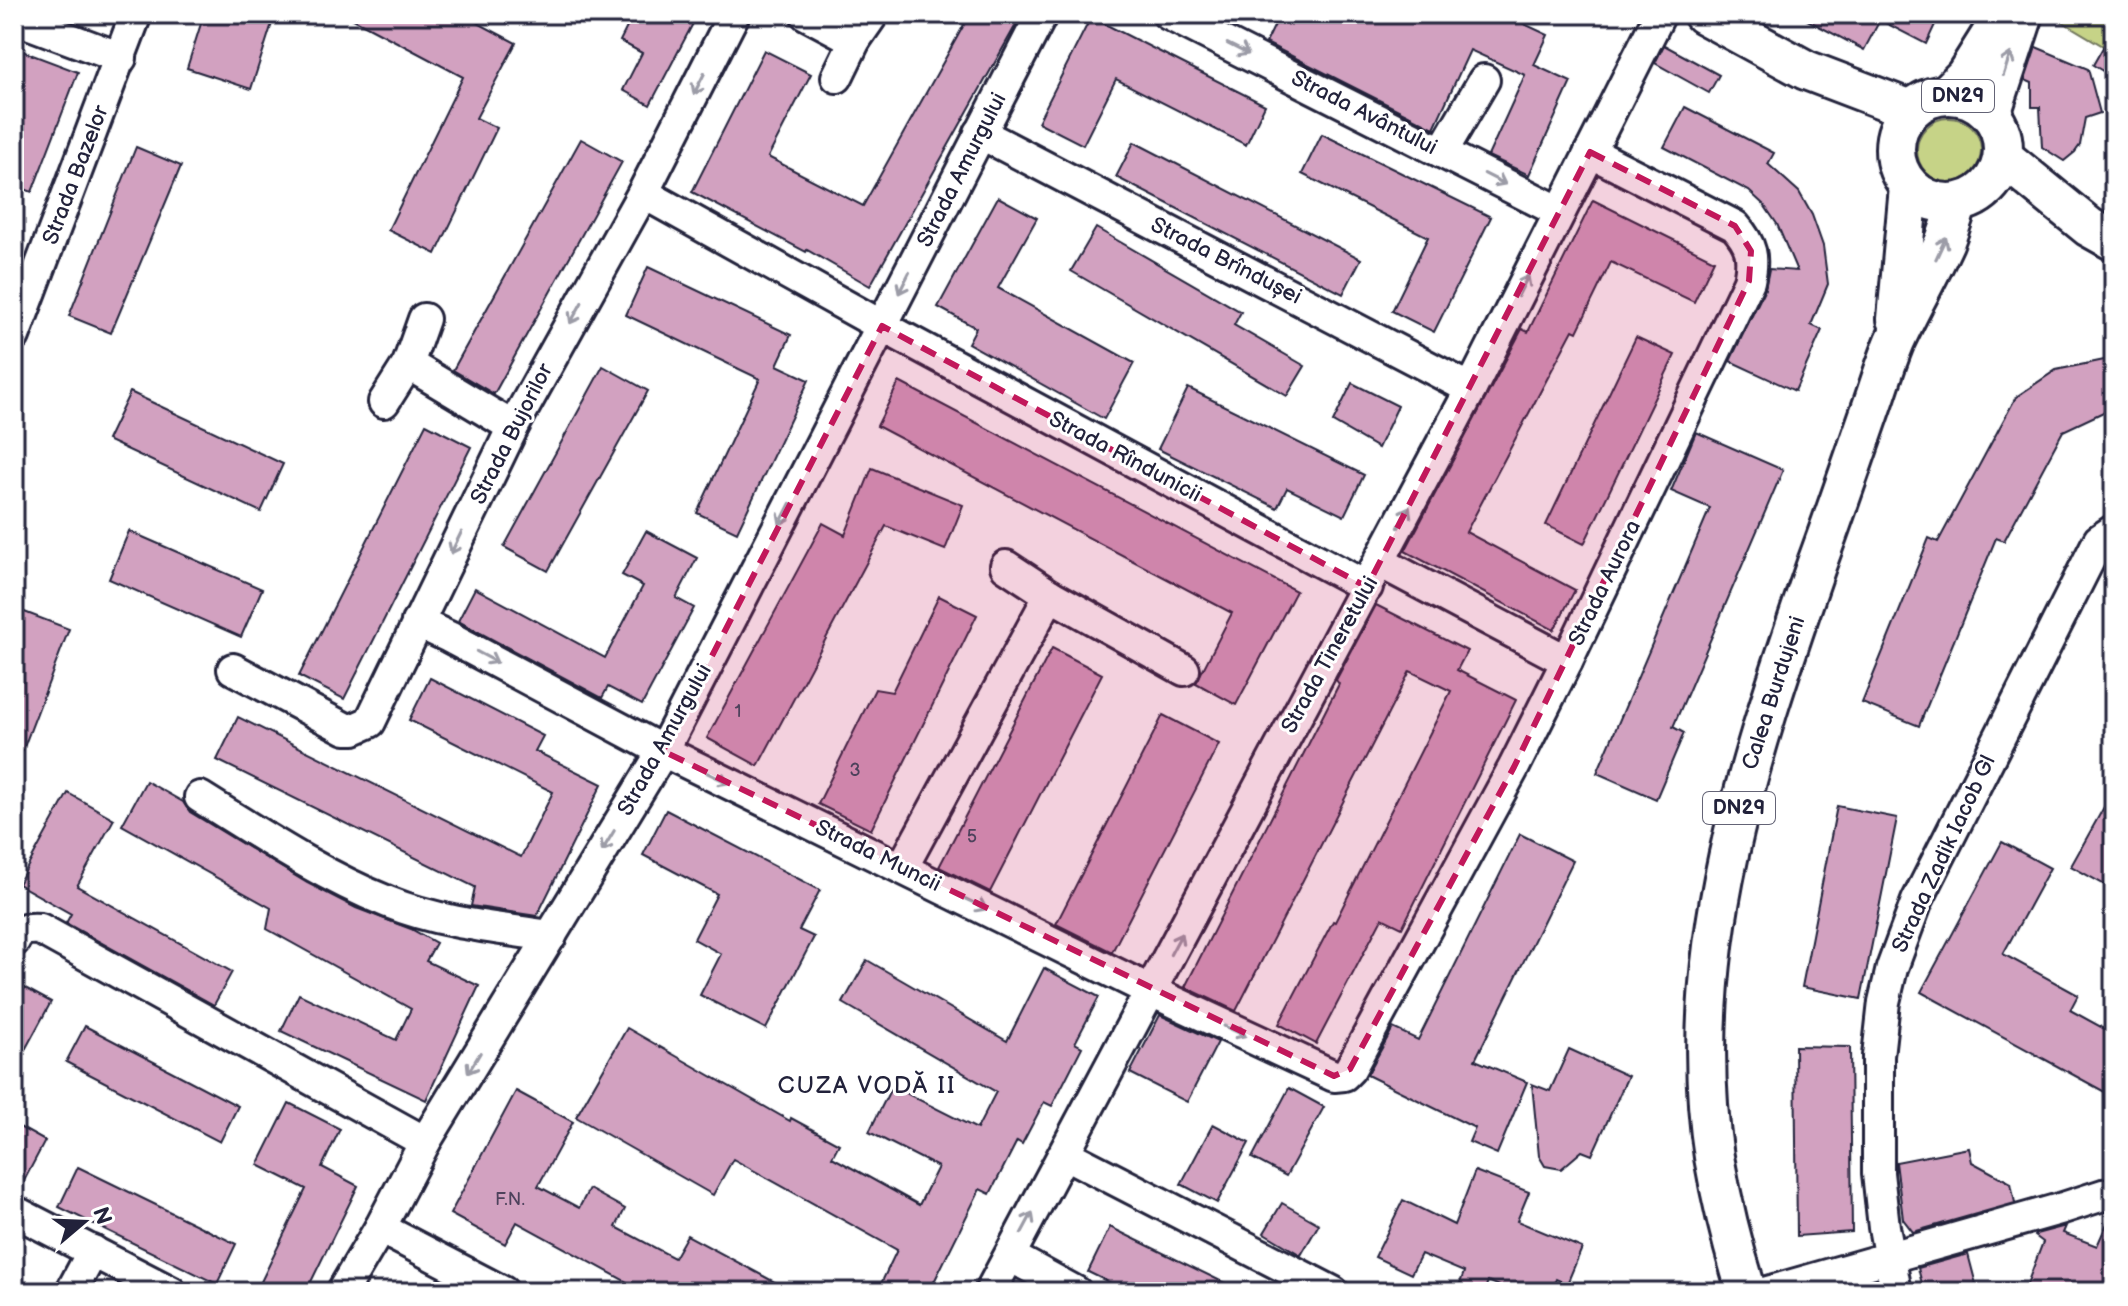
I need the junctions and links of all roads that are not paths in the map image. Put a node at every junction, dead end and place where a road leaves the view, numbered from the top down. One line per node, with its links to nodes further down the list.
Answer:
1 (136, 14): 13 (street, Strada Bazelor)
2 (734, 14): 24 (street, Strada Bujorilor, one-way to 24)
3 (806, 14): 12 (street)
4 (873, 14): 12 (street)
5 (1042, 14): 19 (street, Strada Amurgului)
6 (1168, 14): 20 (street, Strada Avântului, one-way to 20)
7 (1660, 14): 21 (street, Strada Tineretului)
8 (1703, 14): 18 (main road, DN29)
9 (2004, 14): 16 (main road)
10 (2024, 14): 17 (main road, one-way to 10)
11 (14, 18): 13 (street)
12 (855, 40): 14 (street)
13 (121, 58): 30 (street, Strada Bazelor)
14 (837, 77)
15 (1484, 80): 20 (street)
16 (1946, 95): 17 (main road, DN29); 18 (main road, DN29)
17 (1991, 114): 22 (main road, DN29)
18 (1903, 126): 23 (main road, DN29)
19 (980, 133): 29 (street, Strada Amurgului, one-way to 29); 33 (street, Strada Brîndușei)
20 (1442, 152): 26 (street, Strada Avântului, one-way to 26)
21 (1590, 152): 26 (street, Strada Tineretului); 41 (street, Strada Aurora)
22 (2003, 157): 25 (main road, DN29); 27 (main road)
23 (1909, 187): 25 (main road); 31 (main road, Calea Burdujeni / DN29)
24 (643, 193): 29 (street); 35 (street, Strada Bujorilor, one-way to 35)
25 (1971, 197): 27 (main road); 31 (main road, Calea Burdujeni / DN29, one-way to 25)
26 (1560, 212): 33 (street, Strada Tineretului, one-way to 26)
27 (2102, 234)
28 (424, 319): 32 (street)
29 (882, 326): 38 (street, Strada Rîndunicii); 44 (street, Strada Amurgului, one-way to 44)
30 (14, 336)
31 (1895, 342): 66 (main road, Calea Burdujeni / DN29)
32 (408, 364): 34 (street); 35 (street)
33 (1471, 389): 38 (street, Strada Tineretului, one-way to 33)
34 (384, 402)
35 (513, 427): 40 (street, Strada Bujorilor, one-way to 40)
36 (2114, 530): 58 (street, Strada Zadik Iacob Gl)
37 (1006, 566): 39 (street)
38 (1374, 575): 41 (street, Strada Rîndunicii); 49 (street, Strada Tineretului, one-way to 38)
39 (1050, 595): 43 (street); 46 (street)
40 (417, 622): 42 (street, Strada Bujorilor); 44 (street, Strada Muncii, one-way to 44)
41 (1567, 661): 50 (street, Strada Aurora)
42 (233, 669)
43 (1184, 670)
44 (663, 751): 46 (street, Strada Muncii, one-way to 46); 48 (street, Strada Amurgului, one-way to 48)
45 (200, 797): 48 (street)
46 (902, 868): 49 (street, Strada Muncii, one-way to 49)
47 (21, 935): 51 (street)
48 (551, 936): 51 (street, Strada Amurgului, one-way to 51)
49 (1151, 991): 50 (street, Strada Muncii, one-way to 50); 52 (street, Strada Tineretului)
50 (1344, 1075)
51 (425, 1142): 55 (street, Strada Amurgului)
52 (1065, 1154): 57 (street, Strada Tineretului, one-way to 52); 59 (street)
53 (2114, 1194): 58 (street)
54 (14, 1211): 56 (street)
55 (380, 1228): 62 (street, Strada Amurgului); 63 (street)
56 (93, 1251): 60 (street); 61 (street)
57 (1010, 1256): 64 (street, Strada Tineretului); 65 (street)
58 (1889, 1257): 67 (street); 68 (street, Strada Zadik Iacob Gl)
59 (1313, 1287)
60 (71, 1292)
61 (171, 1292)
62 (342, 1292)
63 (503, 1292)
64 (990, 1292)
65 (1076, 1292)
66 (1747, 1292)
67 (1768, 1292)
68 (1896, 1292)

